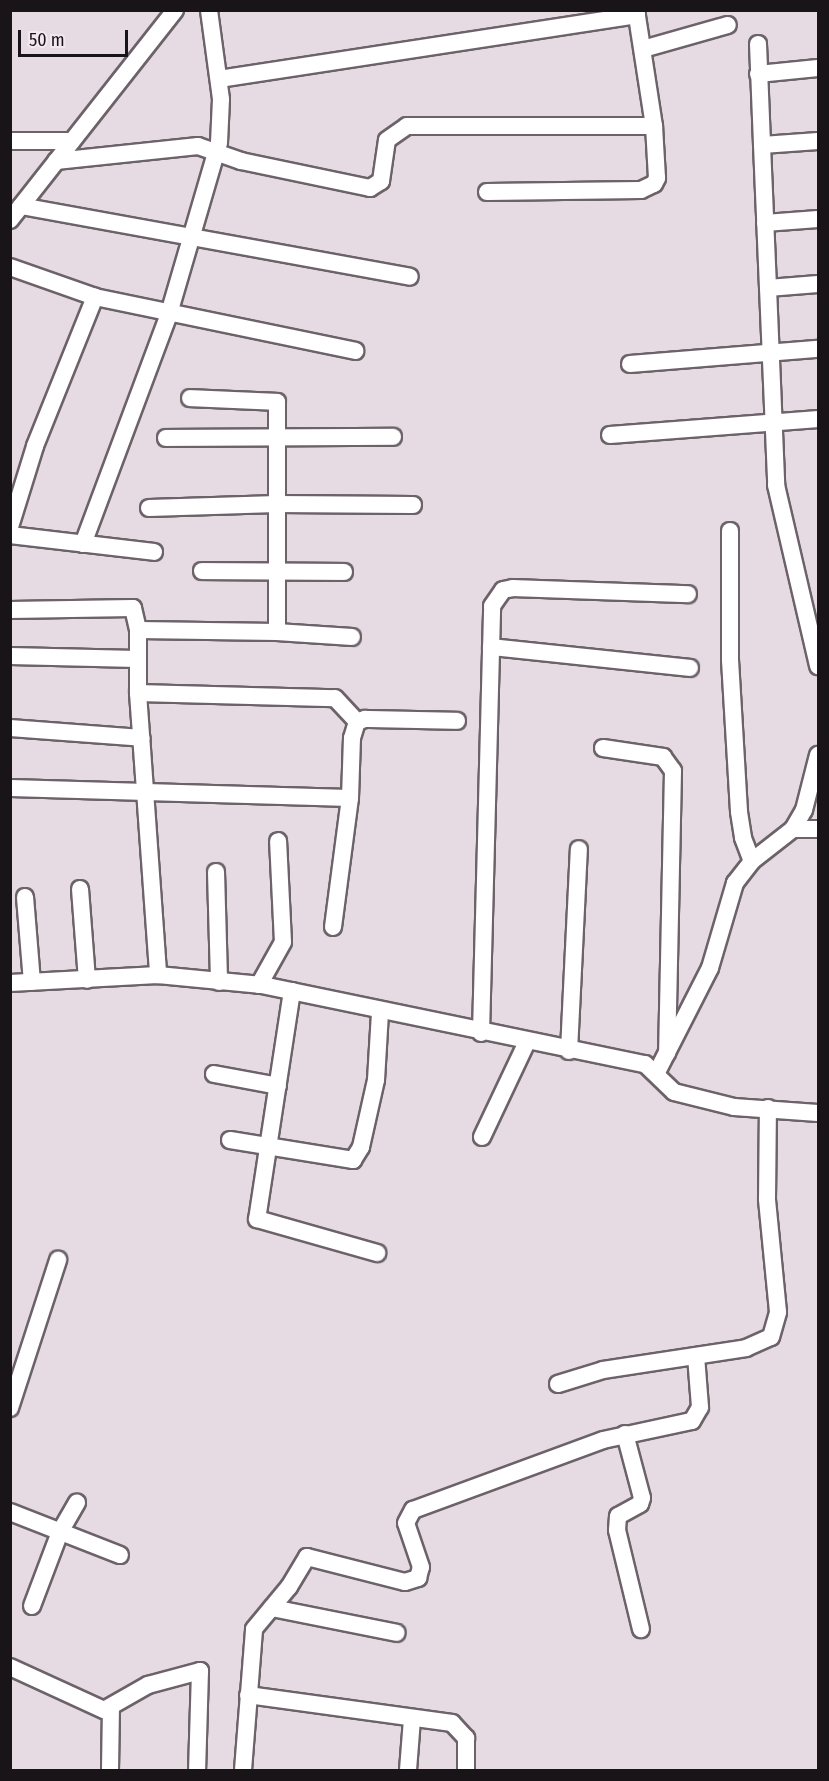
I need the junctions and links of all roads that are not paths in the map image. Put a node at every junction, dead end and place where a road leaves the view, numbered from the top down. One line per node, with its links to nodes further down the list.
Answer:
1 (176, 10): 12 (street)
2 (209, 10): 9 (street)
3 (637, 13): 6 (street); 9 (street)
4 (728, 25): 6 (street)
5 (758, 44): 8 (street)
6 (643, 49): 10 (street)
7 (819, 68): 8 (street)
8 (758, 74): 14 (street)
9 (219, 80): 15 (street)
10 (654, 126): 15 (street); 17 (street)
11 (10, 141): 12 (street)
12 (72, 141): 16 (street)
13 (819, 141): 14 (street)
14 (762, 145): 20 (street)
15 (216, 151): 16 (street); 21 (street)
16 (56, 161): 18 (street)
17 (487, 192)
18 (14, 214): 21 (street)
19 (819, 219): 20 (street)
20 (765, 223): 25 (street)
21 (188, 237): 23 (street); 27 (street)
22 (10, 267): 26 (street)
23 (410, 277)
24 (819, 284): 25 (street)
25 (768, 288): 30 (street)
26 (95, 297): 27 (street); 42 (street)
27 (169, 311): 29 (street); 45 (street)
28 (819, 348): 30 (street)
29 (355, 351)
30 (771, 352): 31 (street); 34 (street)
31 (630, 364)
32 (190, 398): 38 (street)
33 (819, 419): 34 (street)
34 (774, 421): 35 (street); 58 (street)
35 (610, 435)
36 (393, 437): 38 (street)
37 (166, 438): 38 (street)
38 (277, 439): 39 (street)
39 (277, 504): 40 (street); 41 (street); 48 (street)
40 (413, 505)
41 (148, 508)
42 (10, 527)
43 (730, 531): 74 (street)
44 (10, 535): 45 (street)
45 (83, 544): 46 (street)
46 (154, 552)
47 (202, 571): 48 (street)
48 (274, 571): 49 (street); 53 (street)
49 (344, 572)
50 (688, 594): 55 (street)
51 (10, 610): 52 (street)
52 (138, 630): 53 (street); 57 (street)
53 (277, 632): 54 (street)
54 (352, 636)
55 (490, 647): 59 (street); 87 (street)
56 (10, 656): 57 (street)
57 (137, 659): 60 (street)
58 (819, 666)
59 (690, 668)
60 (138, 693): 62 (street); 64 (street)
61 (457, 721): 62 (street)
62 (357, 722): 69 (street)
63 (10, 728): 64 (street)
64 (142, 738): 68 (street)
65 (603, 748): 90 (street)
66 (819, 755): 70 (street)
67 (10, 788): 68 (street)
68 (148, 793): 69 (street); 79 (street)
69 (350, 798): 78 (street)
70 (793, 829): 71 (street); 74 (street)
71 (819, 829)
72 (278, 841): 84 (street)
73 (579, 849): 89 (street)
74 (752, 861): 90 (street)
75 (216, 872): 82 (street)
76 (80, 889): 80 (street)
77 (25, 897): 81 (street)
78 (333, 927)
79 (158, 975): 80 (street); 82 (street)
80 (87, 980): 81 (street)
81 (32, 982): 83 (street)
82 (219, 982): 84 (street)
83 (10, 983)
84 (259, 985): 85 (street)
85 (292, 991): 86 (street); 93 (street)
86 (380, 1012): 87 (street); 98 (street)
87 (481, 1033): 88 (street)
88 (527, 1042): 89 (street); 96 (street)
89 (569, 1051): 91 (street)
90 (667, 1053): 91 (street)
91 (657, 1072): 94 (street)
92 (214, 1074): 93 (street)
93 (278, 1086): 98 (street)
94 (768, 1108): 95 (street); 101 (street)
95 (819, 1113)
96 (482, 1137)
97 (230, 1140): 98 (street)
98 (268, 1148): 99 (street)
99 (377, 1253)
100 (58, 1260): 103 (street)
101 (696, 1356): 102 (street); 104 (street)
102 (558, 1384)
103 (10, 1408)
104 (625, 1434): 110 (street); 111 (street)
105 (77, 1503): 107 (street)
106 (10, 1512): 107 (street)
107 (60, 1532): 108 (street); 109 (street)
108 (120, 1555)
109 (32, 1606)
110 (272, 1608): 112 (street); 114 (street)
111 (641, 1629)
112 (397, 1634)
113 (10, 1667): 115 (street)
114 (248, 1695): 116 (street); 119 (street)
115 (111, 1707): 117 (street); 118 (street)
116 (412, 1719): 120 (street); 121 (street)
117 (110, 1770)
118 (197, 1770)
119 (243, 1770)
120 (408, 1770)
121 (466, 1770)

